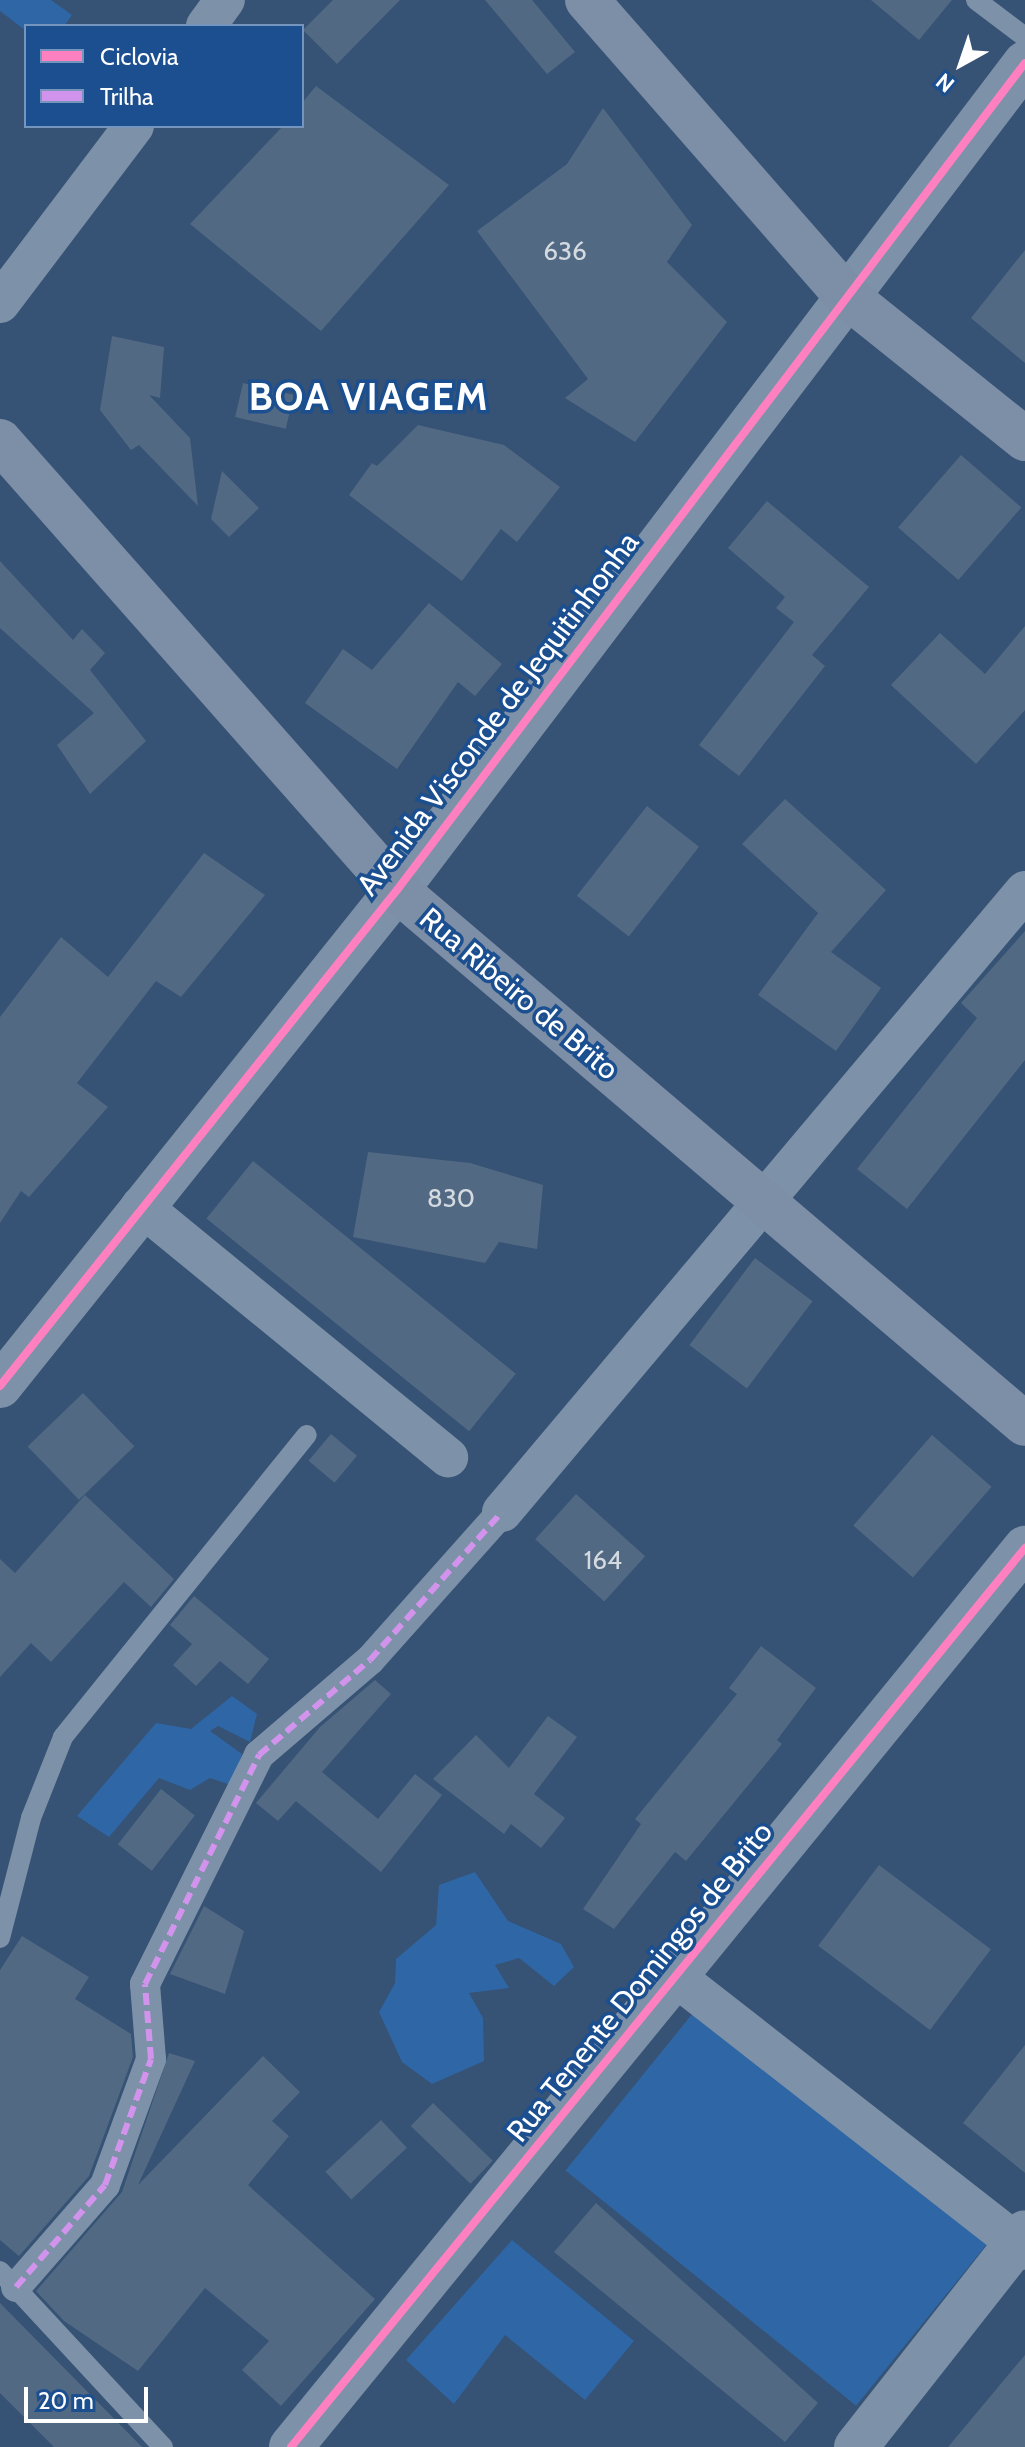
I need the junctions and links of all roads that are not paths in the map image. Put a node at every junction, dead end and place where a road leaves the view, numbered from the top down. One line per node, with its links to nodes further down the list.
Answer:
1 (225, 0): 4 (street)
2 (587, 0): 8 (main road)
3 (976, 0): 5 (lane)
4 (207, 24)
5 (1025, 37)
6 (1025, 63): 8 (street, Avenida Visconde de Jequitinhonha)
7 (132, 128): 9 (street)
8 (844, 294): 10 (main road); 12 (street, Avenida Visconde de Jequitinhonha)
9 (0, 303)
10 (1025, 439)
11 (0, 441): 12 (main road, Rua Ribeiro de Brito)
12 (397, 890): 14 (main road, Rua Ribeiro de Brito); 15 (street, Avenida Visconde de Jequitinhonha)
13 (1025, 891): 14 (street)
14 (762, 1201): 17 (main road, Rua Ribeiro de Brito); 20 (street)
15 (141, 1206): 16 (street, Avenida Visconde de Jequitinhonha); 19 (street)
16 (0, 1386)
17 (1025, 1424)
18 (307, 1435): 22 (lane)
19 (448, 1457)
20 (502, 1512): 25 (street)
21 (1025, 1548): 23 (street, Rua Tenente Domingos de Brito)
22 (0, 1938)
23 (676, 1977): 24 (street); 27 (street, Rua Tenente Domingos de Brito)
24 (1022, 2241): 28 (street)
25 (8, 2279): 26 (lane)
26 (163, 2447)
27 (291, 2447)
28 (856, 2447)

